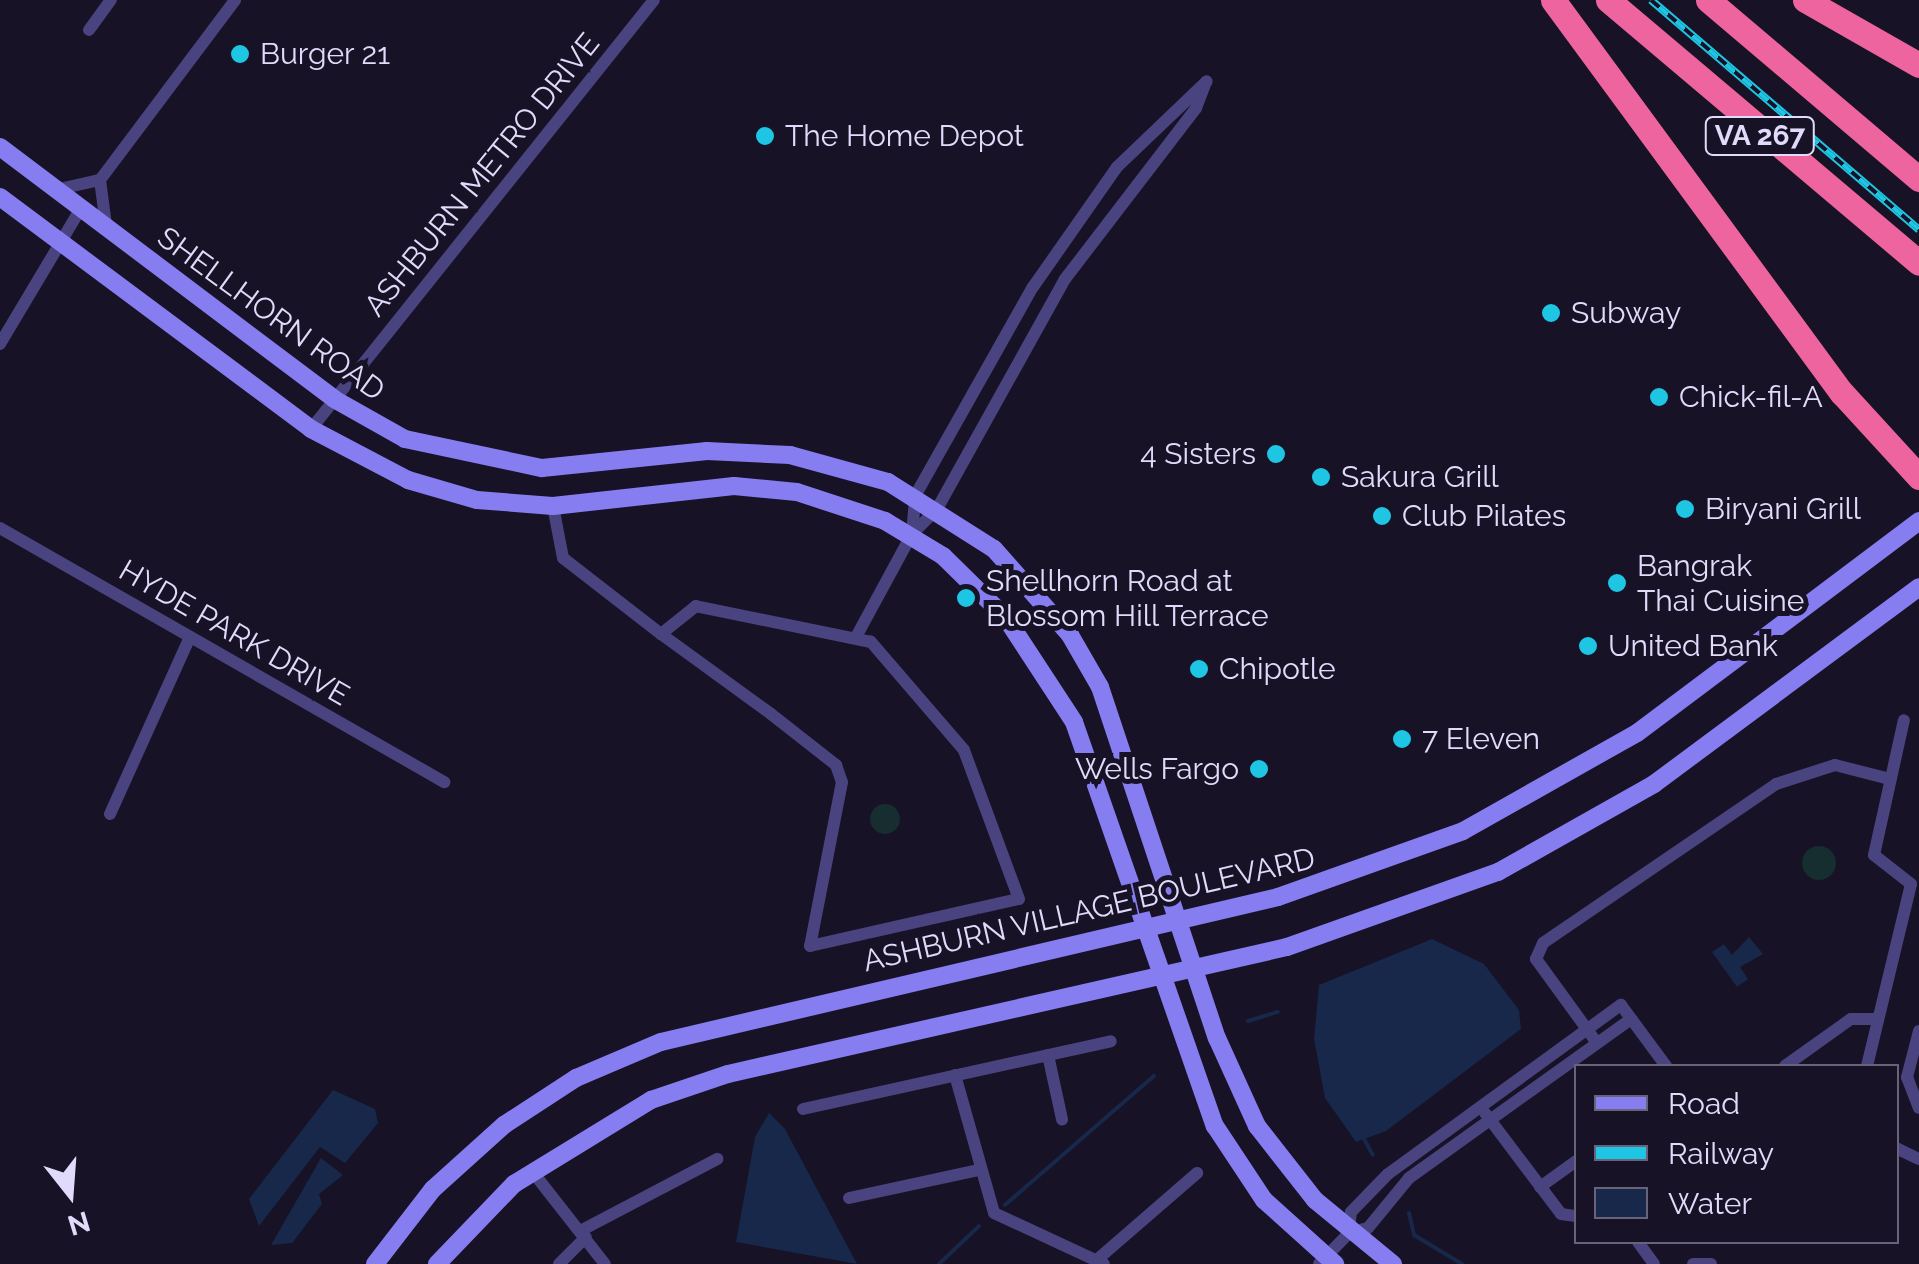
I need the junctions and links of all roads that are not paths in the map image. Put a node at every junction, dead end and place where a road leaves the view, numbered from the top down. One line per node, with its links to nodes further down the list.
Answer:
1 (111, 0): 8 (street)
2 (654, 0): 20 (street, ASHBURN METRO DRIVE)
3 (1553, 0): 22 (highway)
4 (1608, 0): 18 (highway, VA 267)
5 (1708, 0): 11 (highway, VA 267)
6 (1805, 0): 9 (highway)
7 (229, 2): 12 (street)
8 (90, 30)
9 (1919, 66)
10 (0, 147): 13 (main road, SHELLHORN ROAD)
11 (1919, 178)
12 (100, 180): 13 (street); 16 (street)
13 (56, 189): 15 (main road, SHELLHORN ROAD)
14 (0, 197): 17 (main road)
15 (81, 208): 16 (main road, SHELLHORN ROAD); 17 (street)
16 (108, 228): 20 (main road, SHELLHORN ROAD)
17 (58, 241): 19 (street); 21 (main road)
18 (1919, 264)
19 (0, 344)
20 (334, 399): 21 (street, ASHBURN METRO DRIVE); 23 (main road, SHELLHORN ROAD)
21 (312, 429): 24 (main road)
22 (1919, 477)
23 (915, 496): 25 (main road, SHELLHORN ROAD); 25 (street); 28 (street)
24 (553, 506): 28 (main road); 30 (street)
25 (938, 509): 28 (street); 37 (main road, SHELLHORN ROAD)
26 (1919, 521): 37 (main road, ASHBURN VILLAGE BOULEVARD)
27 (0, 528): 32 (street, HYDE PARK DRIVE)
28 (912, 534): 31 (street); 38 (main road)
29 (1919, 587): 39 (main road)
30 (661, 634): 31 (street); 31 (street)
31 (856, 636)
32 (190, 637): 35 (street, HYDE PARK DRIVE); 36 (street)
33 (1904, 720): 34 (street)
34 (1890, 779): 42 (street); 43 (street)
35 (444, 782)
36 (110, 814)
37 (1178, 921): 38 (main road, ASHBURN VILLAGE BOULEVARD); 39 (main road, SHELLHORN ROAD)
38 (1146, 929): 40 (main road); 69 (main road, ASHBURN VILLAGE BOULEVARD)
39 (1194, 970): 40 (main road); 65 (main road, SHELLHORN ROAD)
40 (1162, 977): 60 (main road); 68 (main road)
41 (1630, 1019): 43 (street); 46 (street); 48 (street)
42 (1878, 1019): 49 (street); 50 (street)
43 (1587, 1030): 46 (street); 52 (street)
44 (1919, 1031): 53 (street)
45 (1111, 1041): 47 (street)
46 (1597, 1043): 56 (street)
47 (1048, 1055): 51 (street); 55 (street)
48 (1664, 1064)
49 (1787, 1064)
50 (1867, 1064)
51 (955, 1075): 54 (street); 59 (street)
52 (1481, 1107): 56 (street); 65 (street)
53 (1919, 1108)
54 (803, 1109)
55 (1062, 1119)
56 (1490, 1120): 62 (street); 65 (street)
57 (717, 1159): 66 (street)
58 (1574, 1162): 62 (street)
59 (978, 1170): 63 (street); 67 (street)
60 (532, 1171): 66 (street); 70 (main road)
61 (1197, 1173): 67 (street)
62 (1540, 1187): 64 (street)
63 (848, 1198)
64 (1574, 1216)
65 (1349, 1232): 68 (street); 73 (main road, SHELLHORN ROAD)
66 (584, 1234): 71 (street); 72 (street)
67 (1102, 1261)
68 (1327, 1262)
69 (375, 1264)
70 (438, 1264)
71 (559, 1264)
72 (605, 1264)
73 (1393, 1264)
74 (1693, 1264): 75 (street)
75 (1711, 1264)

